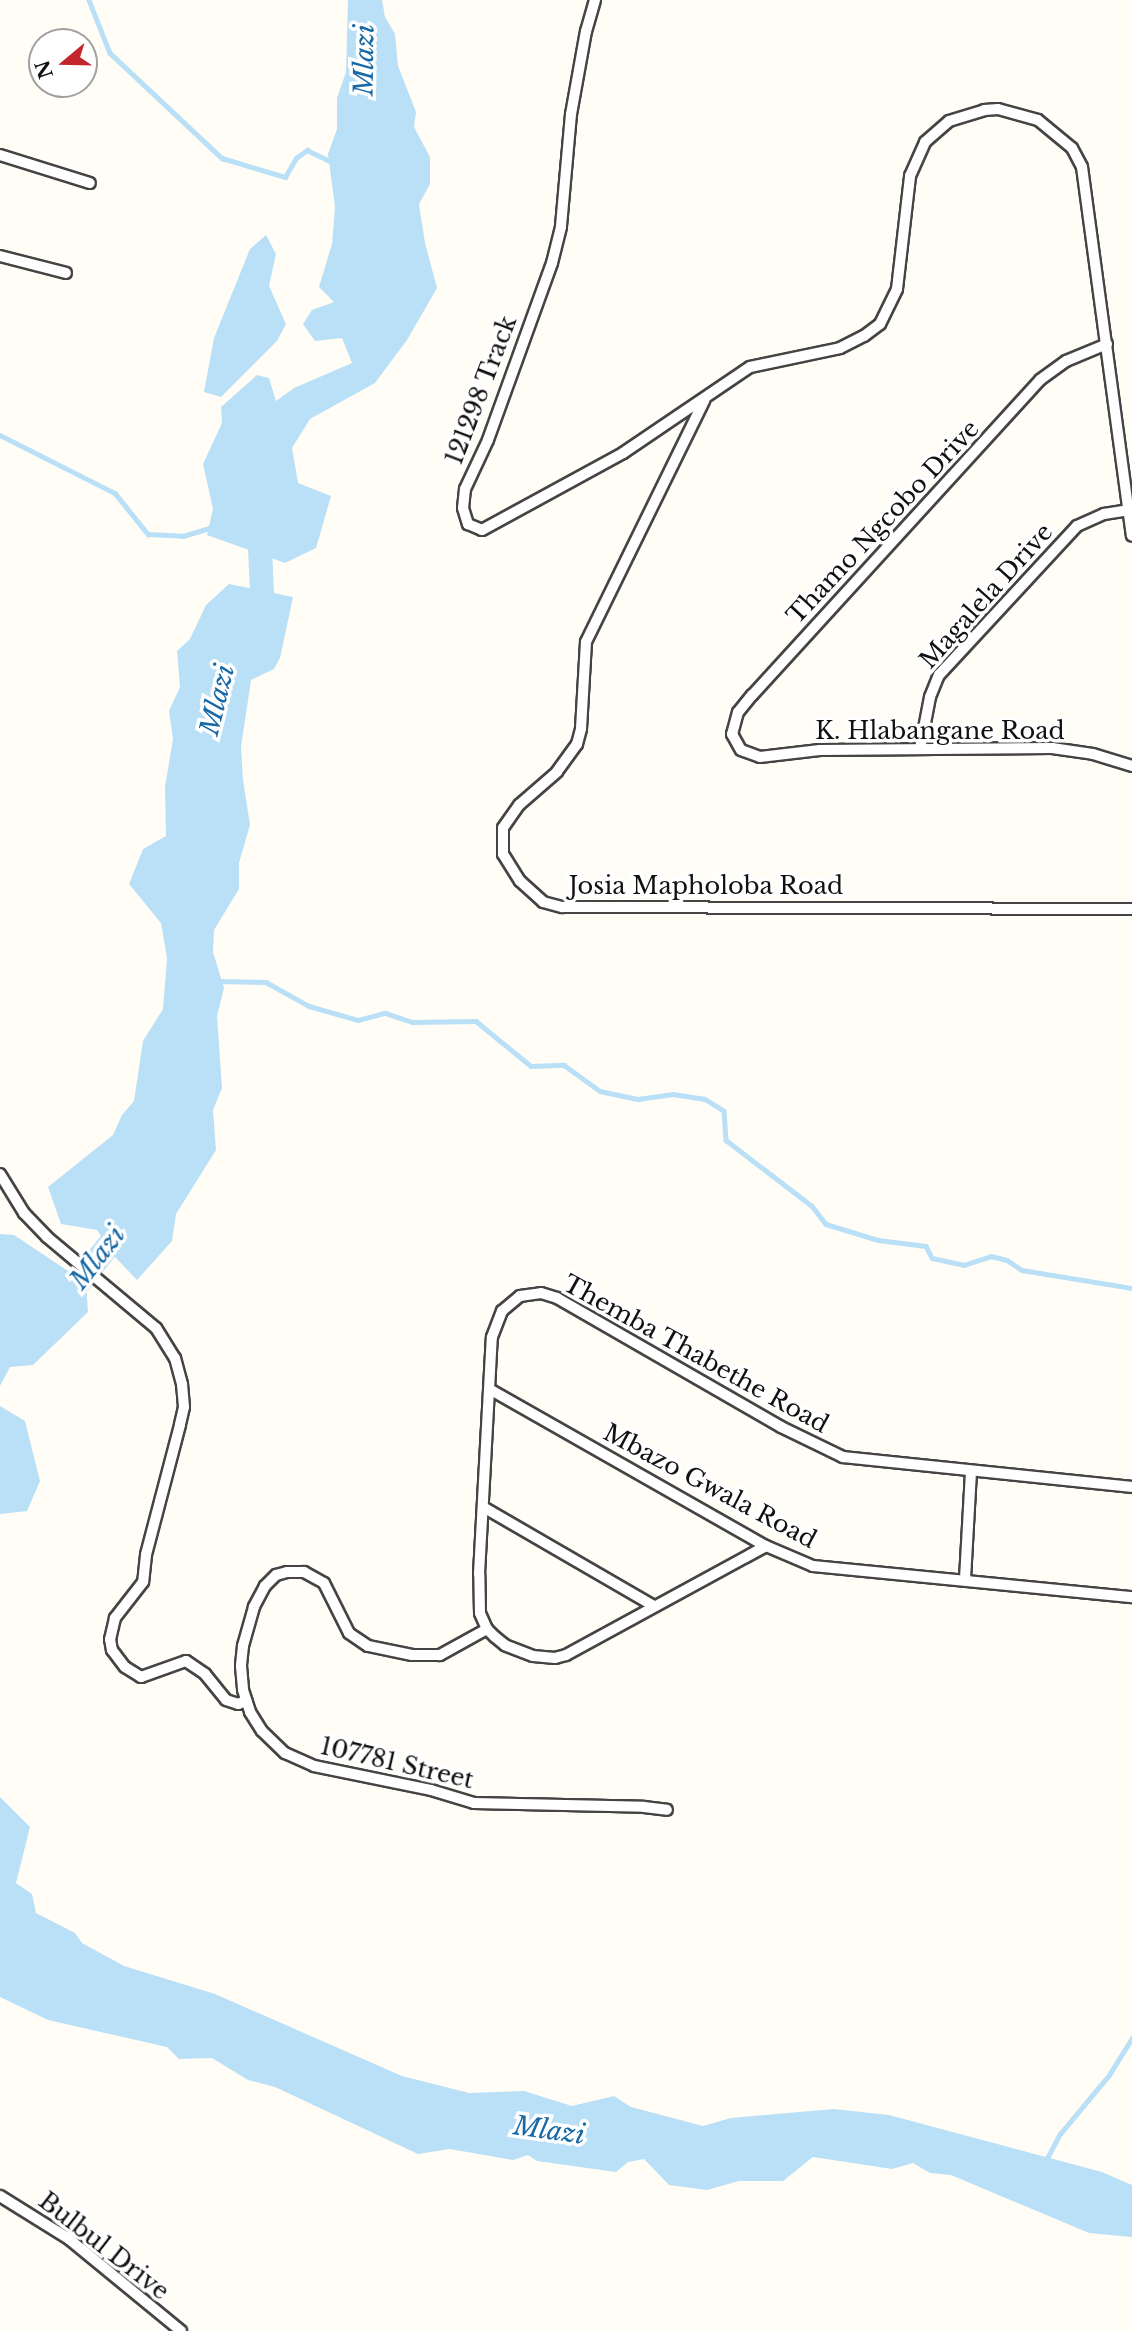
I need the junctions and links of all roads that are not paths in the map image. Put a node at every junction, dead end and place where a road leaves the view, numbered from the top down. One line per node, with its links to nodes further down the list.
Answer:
1 (595, 0): 7 (street, 121298 Track)
2 (0, 155): 3 (street)
3 (90, 183)
4 (0, 257): 5 (street)
5 (66, 273)
6 (1107, 344): 7 (street); 8 (street); 11 (street, Thamo Ngcobo Drive)
7 (706, 398): 13 (street, Josia Mapholoba Road)
8 (1128, 510): 9 (street); 10 (street, Magalela Drive)
9 (1132, 536)
10 (920, 749): 11 (street, K. Hlabangane Road); 12 (street, K. Hlabangane Road)
11 (747, 754)
12 (1132, 766)
13 (1132, 909)
14 (0, 1174): 24 (street)
15 (491, 1390): 16 (street, Themba Thabethe Road); 18 (street, Themba Thabethe Road); 19 (street, Mbazo Gwala Road)
16 (971, 1471): 17 (street, Themba Thabethe Road); 20 (street)
17 (1132, 1487)
18 (483, 1507): 22 (street); 23 (street, Themba Thabethe Road)
19 (766, 1546): 20 (street, Mbazo Gwala Road); 22 (street)
20 (965, 1579): 21 (street, Mbazo Gwala Road)
21 (1132, 1597)
22 (654, 1606): 23 (street)
23 (487, 1629): 24 (street, 107781 Street)
24 (246, 1701): 25 (street, 107781 Street)
25 (667, 1811)
26 (0, 2196): 27 (street, Bulbul Drive)
27 (181, 2331)

